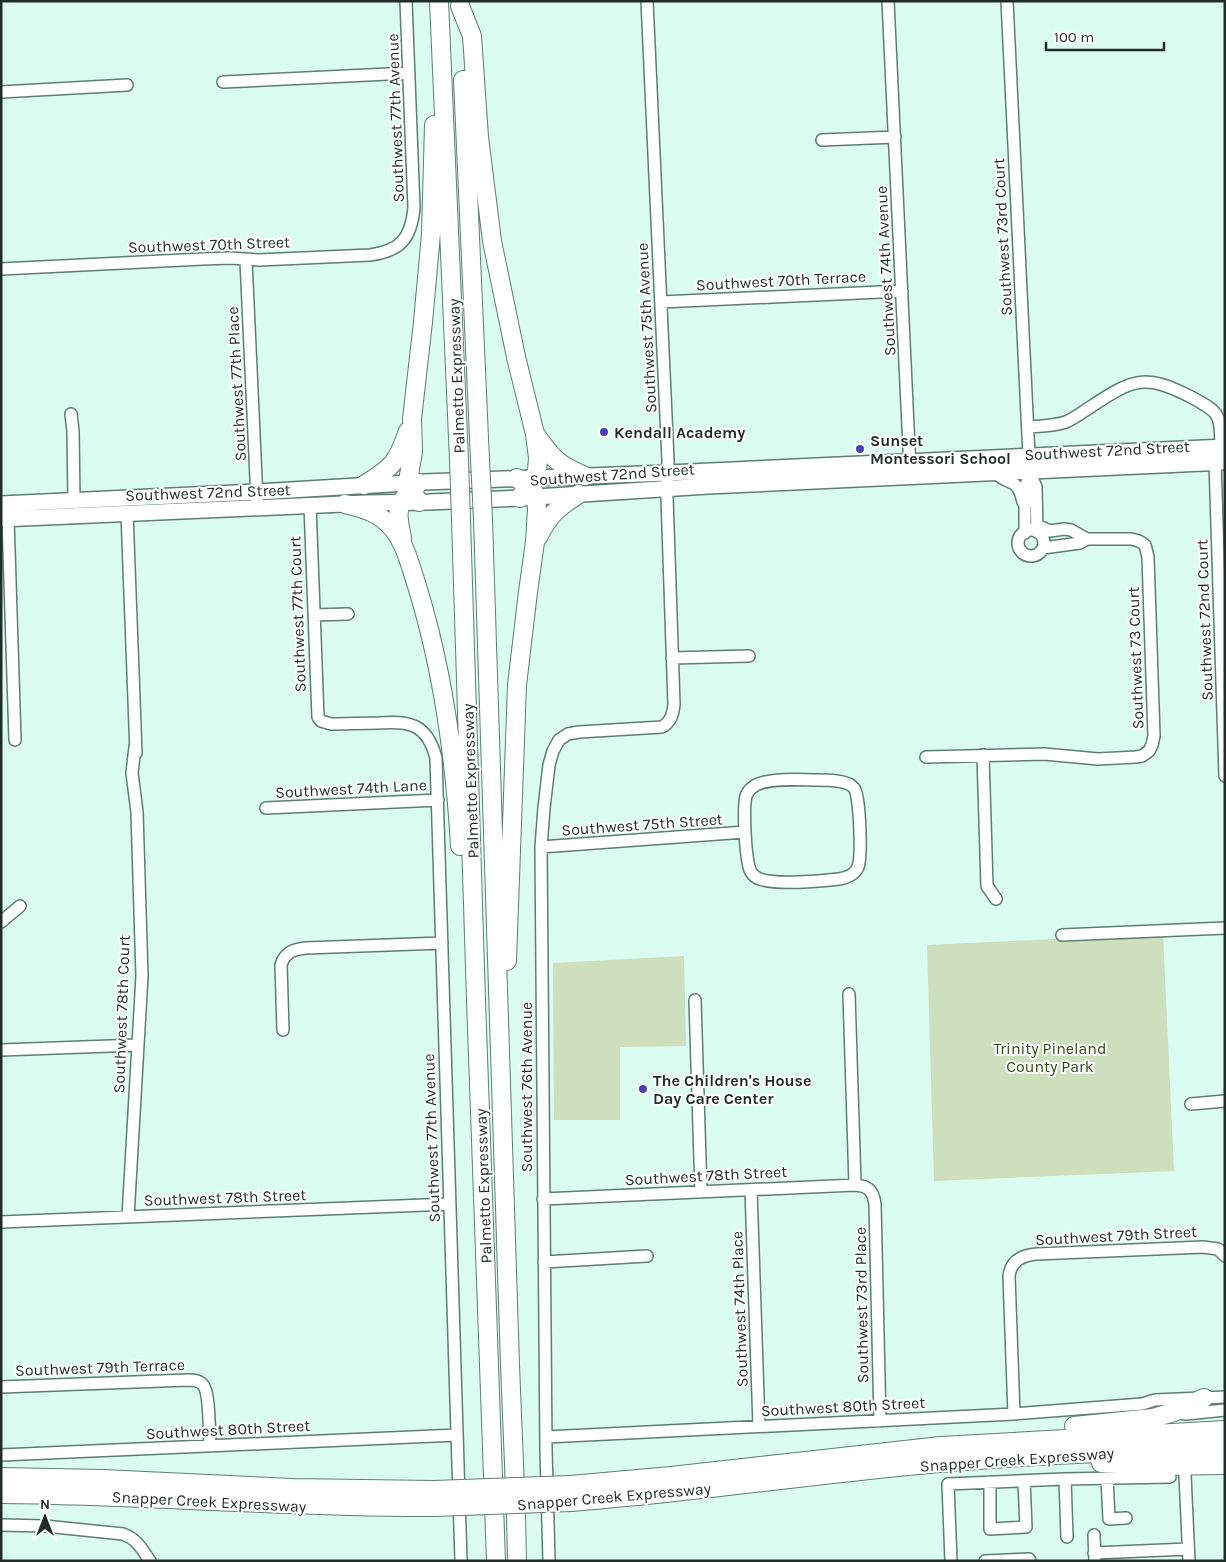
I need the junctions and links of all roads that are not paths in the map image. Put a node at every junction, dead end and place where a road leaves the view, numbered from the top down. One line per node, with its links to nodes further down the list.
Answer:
1 (406, 1): 7 (street, Southwest 77th Avenue)
2 (438, 1): 10 (highway, Palmetto Expressway)
3 (647, 1): 18 (street, Southwest 75th Avenue)
4 (888, 1): 12 (street, Southwest 74th Avenue)
5 (1007, 1): 21 (street, Southwest 73rd Court)
6 (460, 4): 22 (highway); 70 (highway, Palmetto Expressway, bridge)
7 (409, 73): 8 (street); 14 (street, Southwest 77th Avenue)
8 (223, 82)
9 (127, 86): 11 (street)
10 (443, 86): 20 (highway); 71 (highway, Palmetto Expressway, bridge)
11 (1, 92)
12 (895, 137): 13 (street); 17 (street, Southwest 74th Avenue)
13 (822, 140)
14 (409, 233): 15 (street, Southwest 70th Street)
15 (246, 260): 16 (street, Southwest 70th Street); 34 (street, Southwest 77th Place)
16 (1, 269)
17 (902, 291): 18 (street, Southwest 70th Terrace); 25 (street, Southwest 74th Avenue)
18 (661, 302): 28 (street, Southwest 75th Avenue)
19 (71, 414): 35 (street)
20 (412, 419): 29 (highway); 32 (highway)
21 (1028, 427): 23 (street, Southwest 72nd Court); 24 (street, Southwest 73rd Court)
22 (535, 434): 27 (highway); 30 (highway)
23 (1217, 456): 24 (main road, Southwest 72nd Street); 24 (main road, Southwest 72nd Street); 58 (street, Southwest 72nd Court)
24 (1029, 463): 25 (main road, Southwest 72nd Street); 26 (main road, Southwest 72nd Street); 39 (street); 41 (street)
25 (910, 469): 26 (main road, Southwest 72nd Street); 28 (main road, Southwest 72nd Street)
26 (996, 472): 39 (street)
27 (585, 476): 28 (main road, Southwest 72nd Street); 30 (main road, Southwest 72nd Street)
28 (668, 480): 33 (main road, Southwest 72nd Street); 52 (street, Southwest 75th Avenue)
29 (364, 485): 31 (main road, Southwest 72nd Street); 32 (main road, Southwest 72nd Street)
30 (527, 487): 32 (main road, Southwest 72nd Street); 33 (main road, Southwest 72nd Street); 46 (highway)
31 (310, 489): 34 (main road, Southwest 72nd Street); 37 (main road)
32 (412, 492): 36 (main road, Southwest 72nd Street); 45 (highway)
33 (578, 494): 46 (highway)
34 (257, 500): 37 (main road, Southwest 72nd Street); 38 (main road, Southwest 72nd Street)
35 (74, 501): 38 (main road, Southwest 72nd Street); 40 (main road, Southwest 72nd Street)
36 (345, 504): 37 (main road, Southwest 72nd Street); 45 (highway)
37 (310, 505): 50 (street, Southwest 77th Court)
38 (127, 506): 40 (main road, Southwest 72nd Street); 74 (street, Southwest 78th Court)
39 (1025, 506): 43 (street)
40 (3, 514): 55 (street)
41 (1037, 529): 42 (street); 43 (street); 48 (street)
42 (1072, 530): 44 (street); 47 (street)
43 (1024, 533): 48 (street)
44 (1087, 539): 47 (street, Southwest 73 Court); 56 (street, Southwest 73 Court)
45 (402, 542): 71 (highway)
46 (535, 542): 70 (highway)
47 (1072, 543): 48 (street, Southwest 73 Court)
48 (1043, 548)
49 (348, 614): 50 (street)
50 (314, 615): 54 (street, Southwest 77th Court)
51 (749, 656): 52 (street)
52 (672, 658): 53 (street, Southwest 75th Avenue)
53 (672, 713): 62 (street, Southwest 76th Avenue)
54 (412, 724): 59 (street, Southwest 77th Avenue)
55 (15, 740)
56 (983, 755): 57 (street); 63 (street)
57 (926, 757)
58 (1225, 776)
59 (438, 800): 60 (street, Southwest 74th Lane); 68 (street, Southwest 77th Avenue)
60 (266, 808)
61 (745, 832): 61 (street); 62 (street, Southwest 75th Street)
62 (541, 847): 82 (street, Southwest 76th Avenue)
63 (996, 899)
64 (20, 906): 65 (street)
65 (1, 922)
66 (1225, 928): 67 (street)
67 (1062, 935)
68 (442, 943): 73 (street); 83 (street, Southwest 77th Avenue)
69 (849, 994): 78 (street)
70 (498, 996): 117 (highway, Palmetto Expressway)
71 (476, 1000): 123 (highway, Palmetto Expressway)
72 (695, 1000): 81 (street)
73 (283, 1030)
74 (138, 1045): 75 (street); 84 (street, Southwest 78th Court)
75 (1, 1050)
76 (1225, 1101): 77 (street)
77 (1191, 1104)
78 (855, 1185): 79 (street, Southwest 78th Street); 80 (street, Southwest 78th Street)
79 (870, 1189): 96 (street, Southwest 73rd Place)
80 (752, 1190): 81 (street, Southwest 78th Street); 97 (street, Southwest 74th Place)
81 (701, 1192): 82 (street, Southwest 78th Street)
82 (543, 1199): 88 (street, Southwest 76th Avenue)
83 (450, 1204): 84 (street, Southwest 78th Street); 99 (street, Southwest 77th Avenue)
84 (128, 1217): 85 (street, Southwest 78th Street)
85 (1, 1222)
86 (1222, 1253): 95 (street, Southwest 79th Street)
87 (647, 1256): 88 (street)
88 (544, 1262): 100 (street, Southwest 76th Avenue)
89 (1, 1387): 101 (street, Southwest 79th Terrace)
90 (1225, 1397): 91 (street, Southwest 80th Street)
91 (1204, 1398): 92 (street, Southwest 80th Street); 94 (highway)
92 (1142, 1404): 94 (street, Southwest 80th Street); 95 (street, Southwest 80th Street)
93 (1225, 1410): 94 (street, Southwest 80th Street)
94 (1174, 1412): 102 (highway)
95 (1014, 1414): 96 (street, Southwest 80th Street)
96 (880, 1421): 97 (street, Southwest 80th Street)
97 (759, 1426): 100 (street, Southwest 80th Street)
98 (1225, 1430): 102 (highway, Snapper Creek Expressway)
99 (457, 1435): 101 (street, Southwest 80th Street); 126 (street, Southwest 77th Avenue)
100 (546, 1437): 129 (street, Southwest 76th Avenue)
101 (210, 1446): 104 (street, Southwest 80th Street)
102 (941, 1446): 114 (highway, Snapper Creek Expressway)
103 (1225, 1447): 105 (highway, Snapper Creek Expressway)
104 (1, 1455)
105 (998, 1458): 106 (highway); 114 (highway, Snapper Creek Expressway)
106 (1225, 1466)
107 (1185, 1475): 122 (street)
108 (1, 1477): 116 (highway, Snapper Creek Expressway)
109 (1170, 1477): 110 (street)
110 (1107, 1478): 111 (street); 118 (street)
111 (1065, 1479): 112 (street); 121 (street)
112 (1024, 1480): 113 (street); 113 (street)
113 (990, 1482): 130 (street)
114 (571, 1493): 116 (highway, Snapper Creek Expressway, bridge)
115 (1, 1494): 116 (highway, Snapper Creek Expressway)
116 (434, 1498)
117 (516, 1500): 127 (highway, Palmetto Expressway); 128 (highway)
118 (1126, 1518)
119 (1, 1525): 125 (street)
120 (1094, 1535): 124 (street)
121 (1067, 1537)
122 (1189, 1555): 124 (street)
123 (494, 1557)
124 (1094, 1557)
125 (150, 1561)
126 (461, 1561)
127 (517, 1561)
128 (525, 1561)
129 (549, 1561)
130 (951, 1561)
131 (985, 1561): 132 (street)
132 (1030, 1561)

